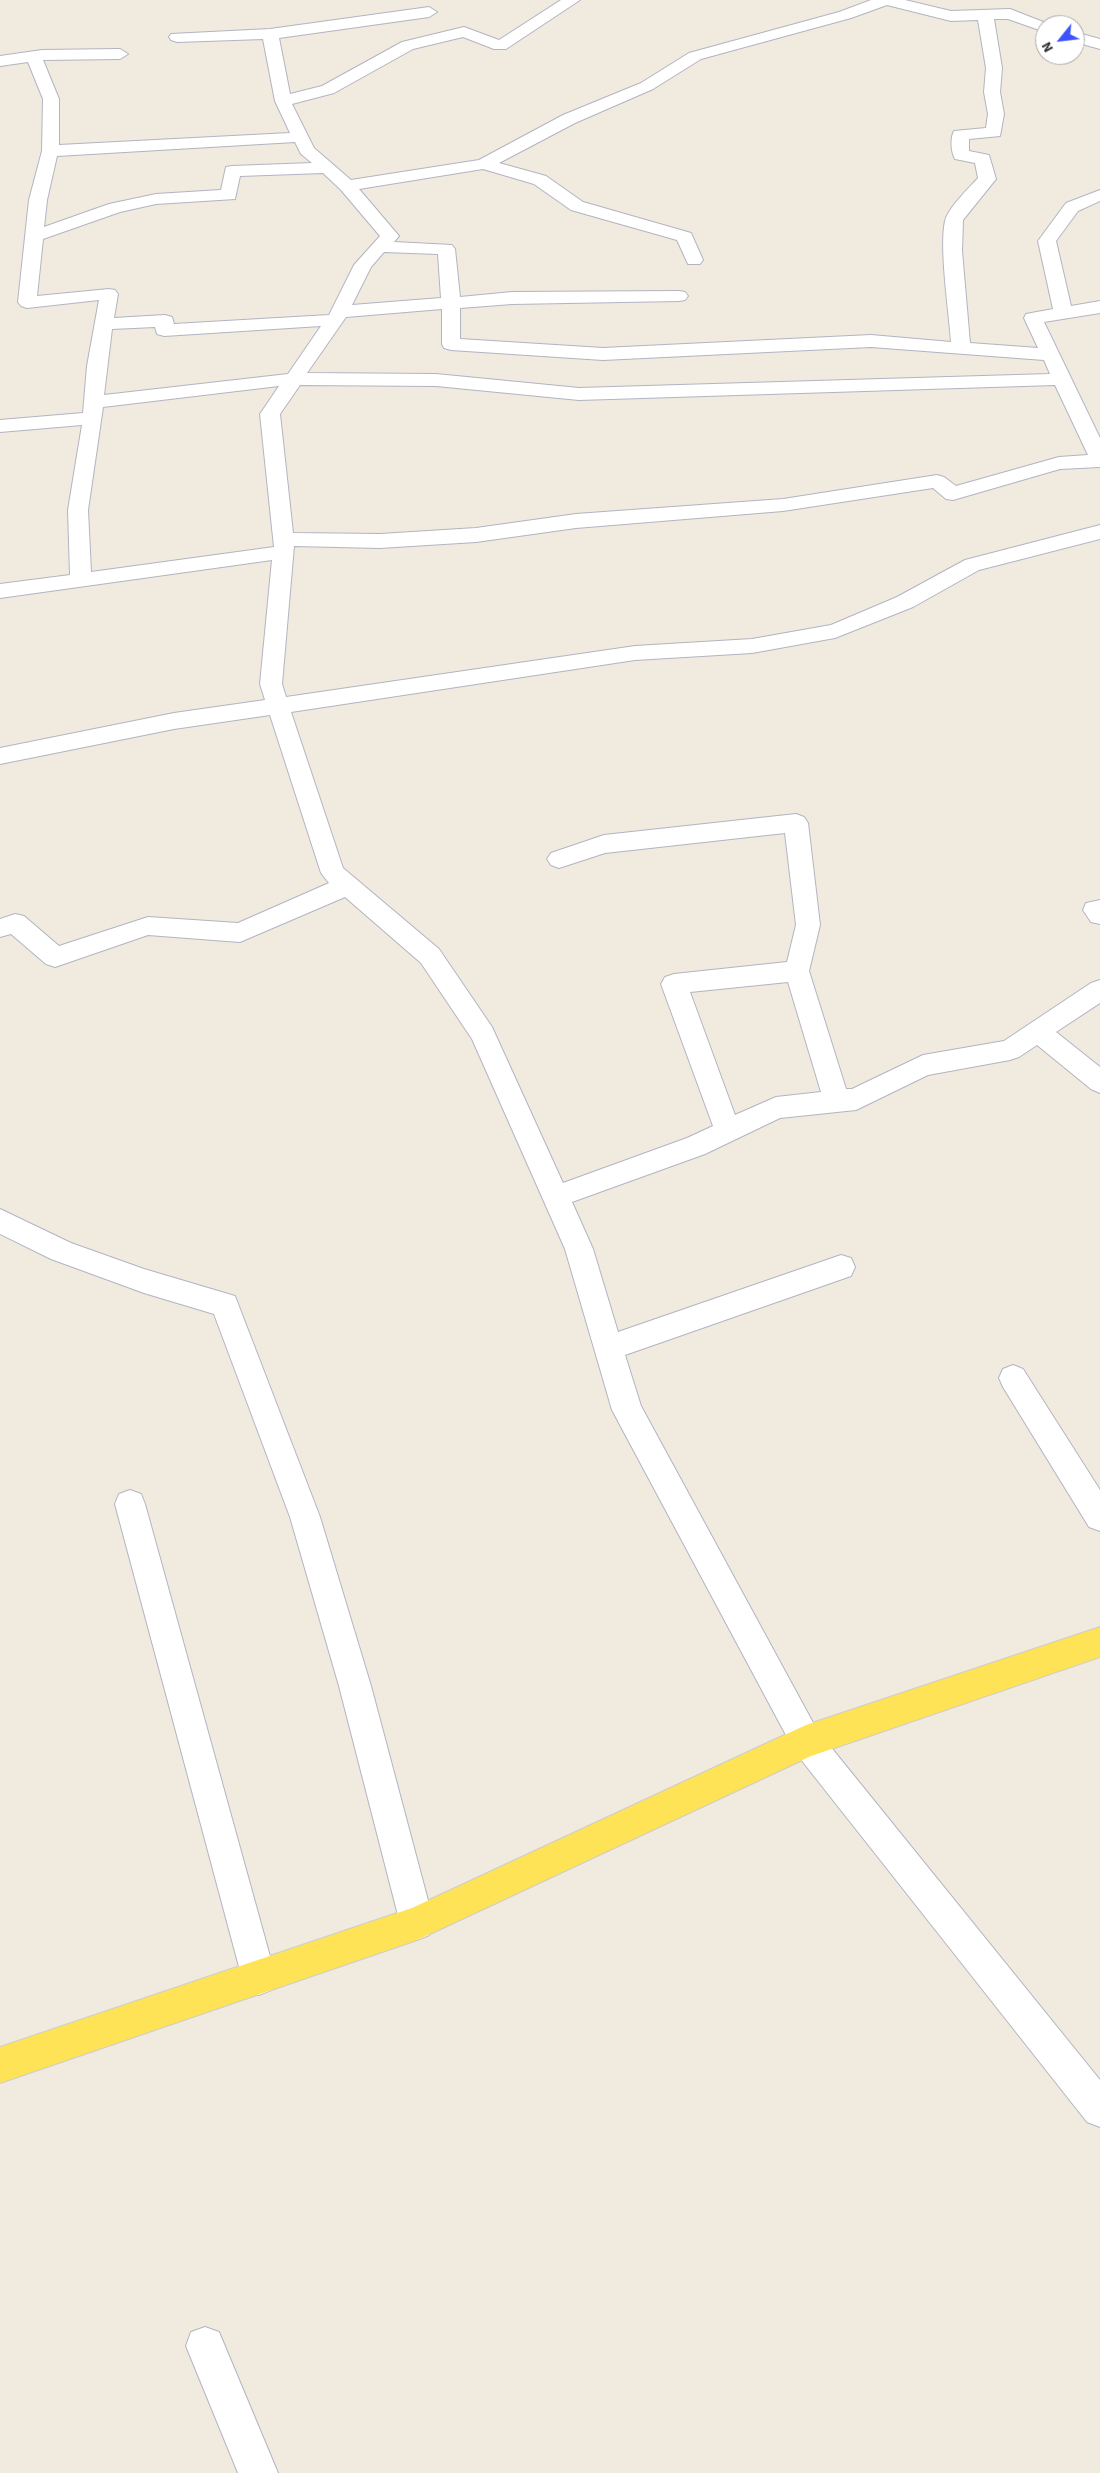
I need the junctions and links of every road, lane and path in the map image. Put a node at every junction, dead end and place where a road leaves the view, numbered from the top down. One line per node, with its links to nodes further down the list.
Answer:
1 (404, 0): 4 (street)
2 (572, 0): 7 (street)
3 (885, 0): 5 (street); 18 (street)
4 (429, 12): 7 (street); 8 (street)
5 (985, 15): 6 (street); 31 (street)
6 (1035, 23)
7 (464, 32): 15 (street)
8 (270, 34): 9 (street); 15 (street)
9 (178, 37)
10 (1085, 40): 11 (street)
11 (1100, 44)
12 (120, 54): 13 (street)
13 (34, 56): 14 (street); 17 (street)
14 (0, 61)
15 (283, 100): 16 (street)
16 (301, 137): 17 (street); 19 (street)
17 (50, 151): 22 (street)
18 (484, 164): 20 (street); 24 (street)
19 (326, 168): 20 (street); 22 (street)
20 (347, 186): 23 (street)
21 (1100, 195): 28 (street)
22 (35, 236): 30 (street)
23 (380, 247): 26 (street); 29 (street)
24 (694, 260)
25 (679, 296): 26 (street)
26 (451, 303): 29 (street); 31 (street)
27 (1100, 307): 28 (street)
28 (1064, 313): 32 (street)
29 (336, 316): 30 (street); 33 (street)
30 (105, 324): 35 (street)
31 (961, 348): 32 (street)
32 (1051, 355): 34 (street)
33 (293, 378): 34 (street); 35 (street); 39 (street)
34 (1062, 379): 37 (street)
35 (93, 410): 36 (street); 40 (street)
36 (0, 426)
37 (1100, 460): 39 (street)
38 (1100, 532): 42 (street)
39 (283, 546): 40 (street); 42 (street)
40 (81, 580): 41 (street)
41 (0, 591)
42 (278, 705): 43 (street); 45 (street)
43 (0, 756)
44 (559, 859): 49 (street)
45 (348, 885): 48 (street); 55 (street)
46 (1100, 908): 47 (street)
47 (1100, 915)
48 (0, 928)
49 (797, 972): 53 (street); 54 (street)
50 (1100, 990): 51 (street)
51 (1038, 1032): 52 (street); 53 (street)
52 (1100, 1082)
53 (837, 1101): 54 (street)
54 (728, 1131): 55 (street)
55 (555, 1197): 58 (street)
56 (0, 1222): 64 (street)
57 (841, 1267): 58 (street)
58 (607, 1348): 63 (street)
59 (1013, 1378): 61 (street)
60 (130, 1504): 65 (street)
61 (1100, 1517)
62 (1100, 1642): 63 (main road)
63 (806, 1740): 64 (main road); 67 (street)
64 (417, 1923): 65 (main road)
65 (259, 1978): 66 (main road)
66 (0, 2065)
67 (1100, 2109)
68 (205, 2346): 69 (street)
69 (258, 2473)

